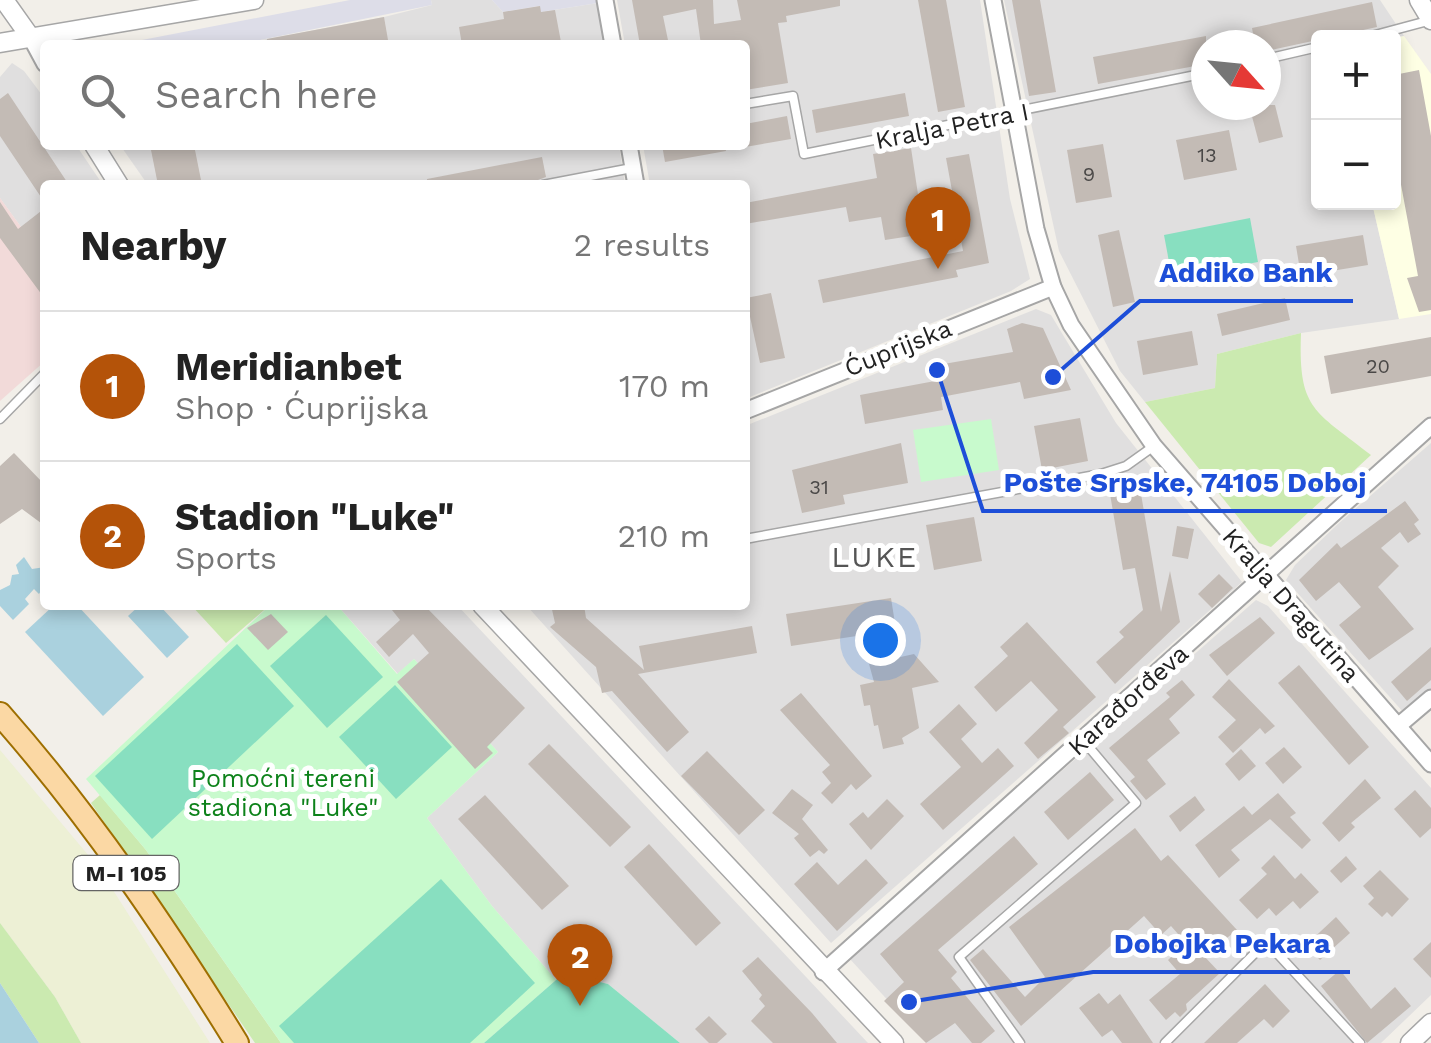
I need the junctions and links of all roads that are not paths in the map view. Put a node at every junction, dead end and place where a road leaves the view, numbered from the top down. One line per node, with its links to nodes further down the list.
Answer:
1 (4, 0): 9 (street)
2 (254, 0): 6 (street)
3 (605, 0): 10 (street)
4 (993, 0): 17 (street, Kralja Dragutina)
5 (1418, 0): 7 (street)
6 (205, 4): 9 (street)
7 (1431, 20): 8 (lane)
8 (1394, 30)
9 (31, 38): 11 (street); 13 (street)
10 (612, 40)
11 (0, 43)
12 (1311, 49): 14 (lane)
13 (40, 55)
14 (1281, 56)
15 (1191, 77): 17 (lane, Kralja Petra I)
16 (750, 103): 17 (lane, Kralja Petra I)
17 (1012, 113): 24 (street, Kralja Dragutina)
18 (97, 150): 21 (street)
19 (630, 150): 20 (street)
20 (632, 168): 22 (lane); 23 (street)
21 (116, 180)
22 (570, 180)
23 (635, 180)
24 (1053, 287): 26 (street, Ćuprijska); 29 (street, Kralja Dragutina)
25 (40, 378): 27 (lane)
26 (750, 409)
27 (0, 418)
28 (1431, 426): 31 (street, Karađorđeva)
29 (1154, 446): 30 (lane); 31 (street, Kralja Dragutina)
30 (750, 538)
31 (1264, 576): 35 (street, Kralja Dragutina); 36 (street, Karađorđeva)
32 (487, 610): 38 (street)
33 (1431, 698): 35 (street)
34 (0, 714): 40 (main road, M-I 105)
35 (1398, 726): 37 (street, Kralja Dragutina)
36 (1084, 740): 38 (street, Karađorđeva); 42 (lane)
37 (1431, 764)
38 (823, 972): 41 (street)
39 (1431, 1023): 45 (street)
40 (238, 1043)
41 (894, 1043)
42 (1020, 1043)
43 (1165, 1043): 44 (lane)
44 (1360, 1043)
45 (1410, 1043)

